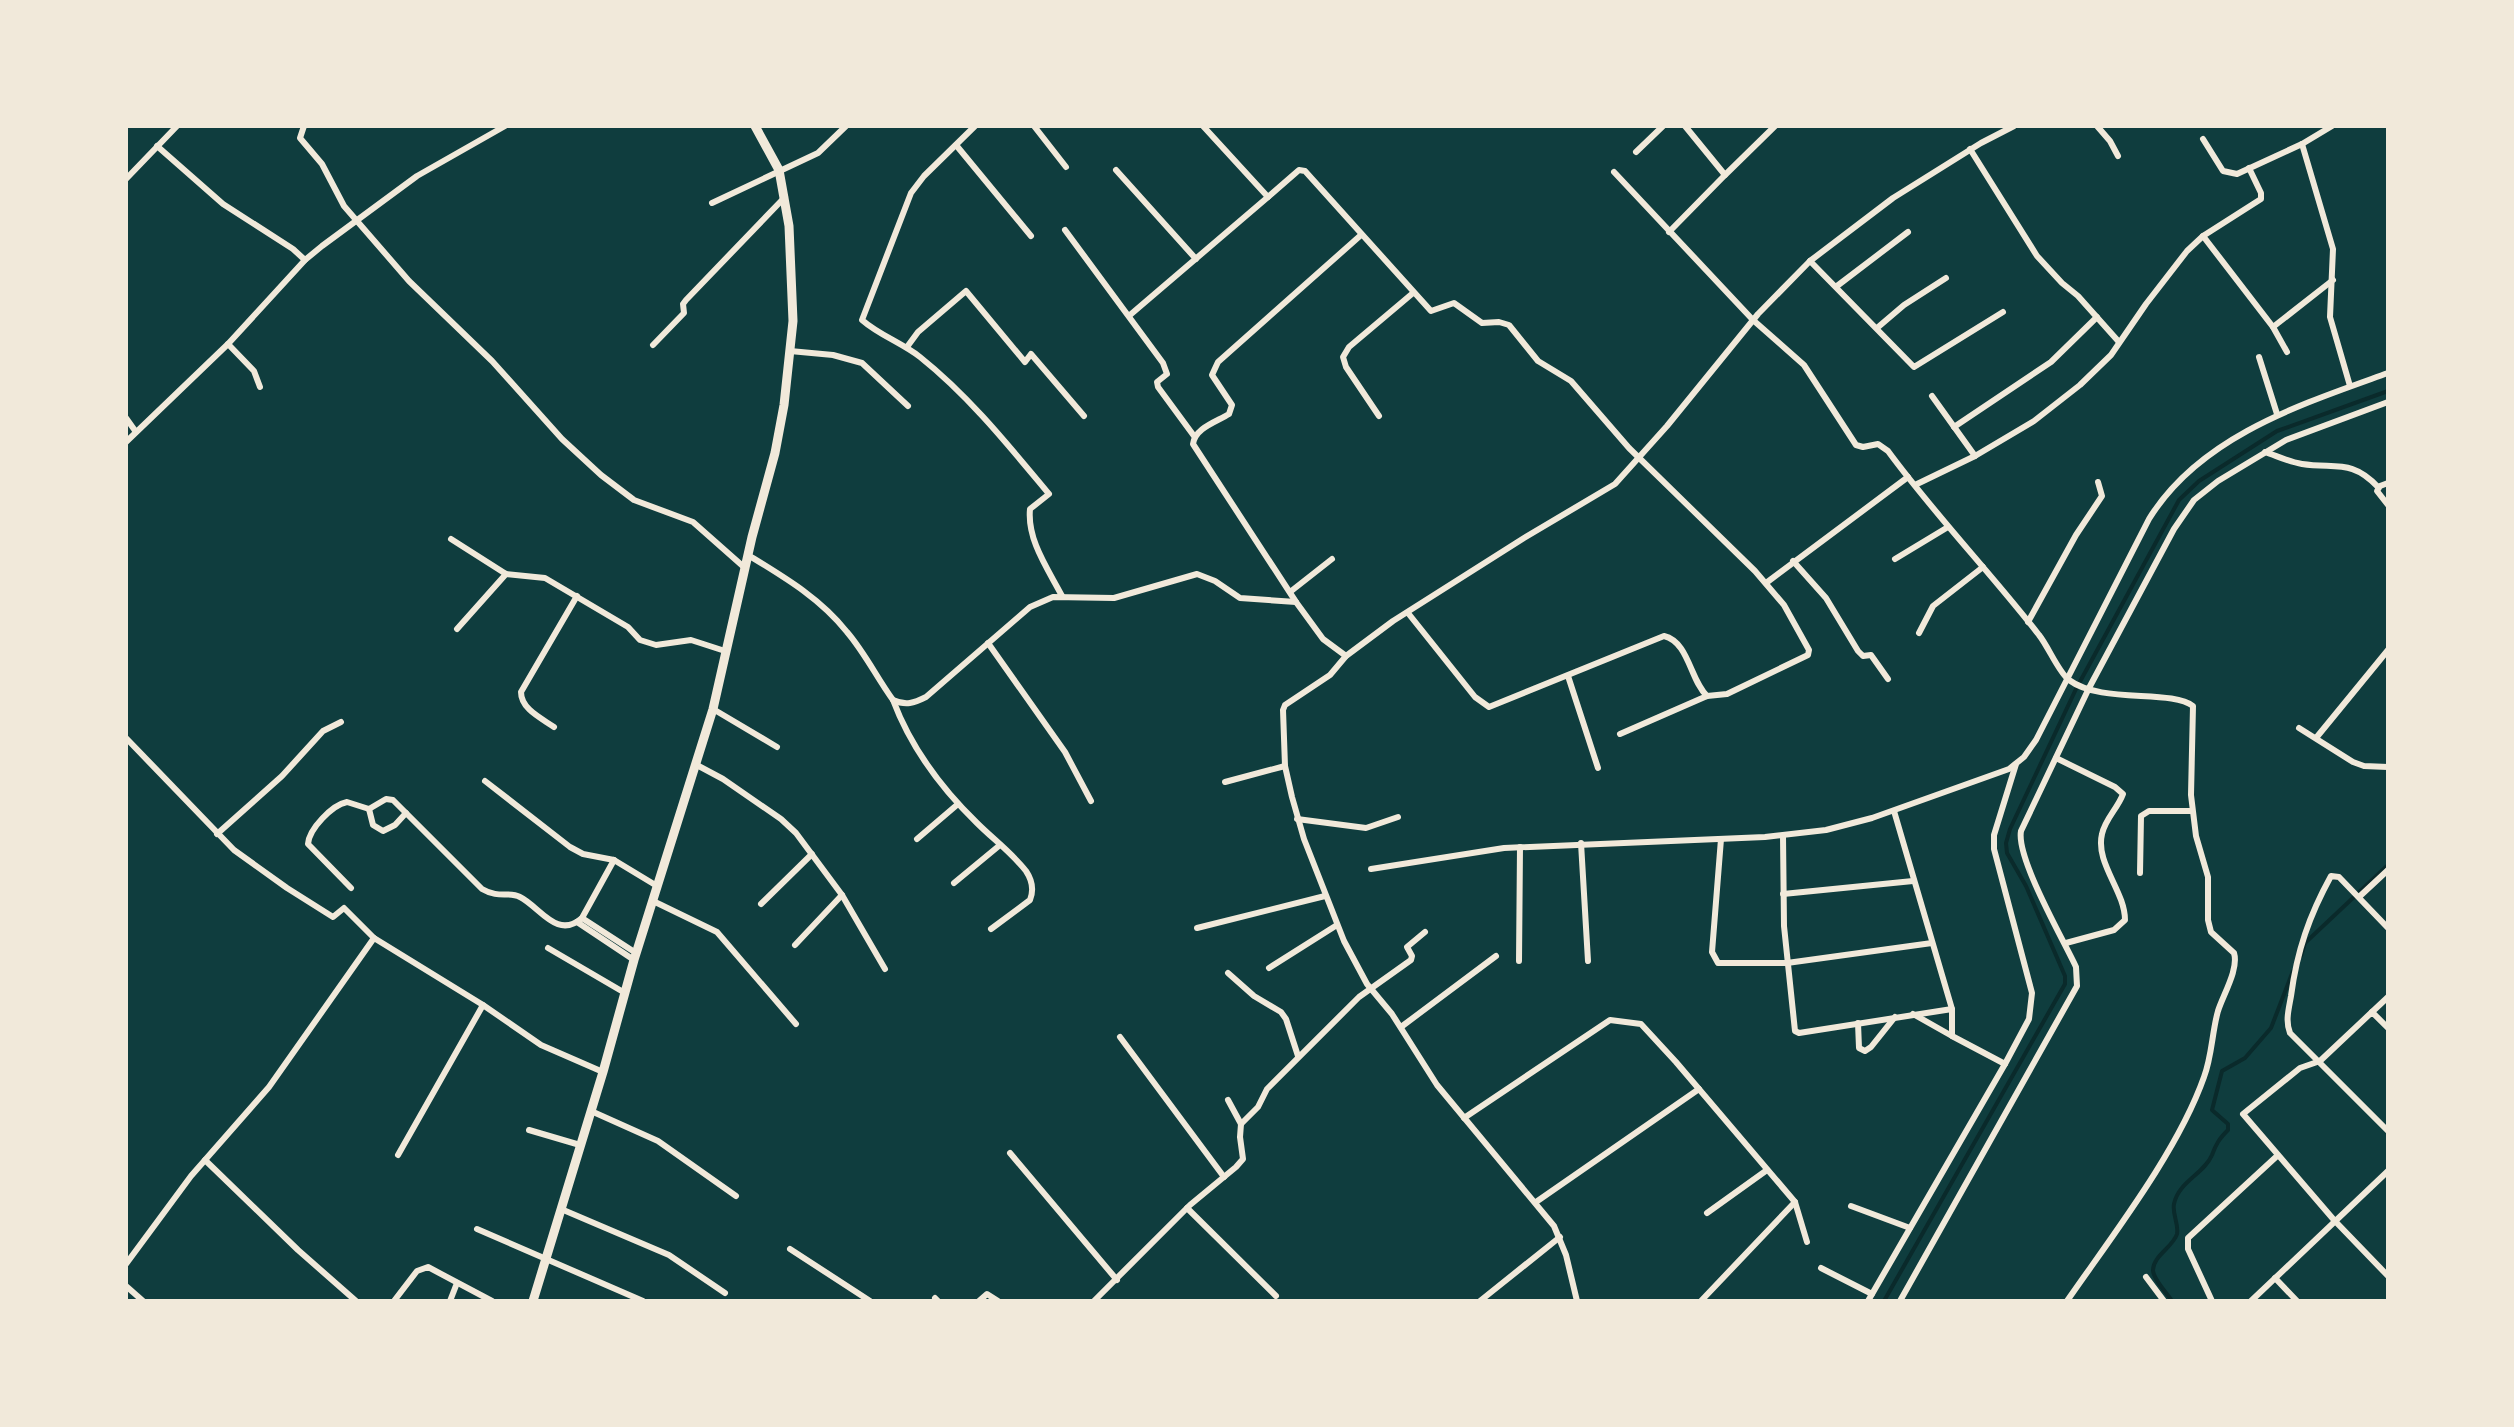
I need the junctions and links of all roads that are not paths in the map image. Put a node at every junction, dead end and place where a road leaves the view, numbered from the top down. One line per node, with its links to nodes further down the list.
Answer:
1 (177, 126): 20 (street)
2 (304, 126): 34 (street)
3 (505, 126): 16 (street)
4 (755, 126): 26 (main road)
5 (846, 126): 26 (street)
6 (975, 126): 19 (street)
7 (1034, 126): 24 (street)
8 (1203, 126): 32 (street)
9 (1663, 126): 22 (street)
10 (1685, 126): 29 (street)
11 (1775, 126): 29 (street)
12 (2014, 126): 21 (street)
13 (2097, 126): 23 (street)
14 (2332, 126): 18 (street)
15 (485, 127): 16 (street)
16 (492, 134): 34 (street)
17 (2203, 139): 25 (street)
18 (2302, 144): 25 (street); 45 (street)
19 (956, 145): 39 (street); 57 (street)
20 (157, 146): 30 (street); 42 (street)
21 (1970, 149): 43 (street); 50 (street)
22 (1636, 152)
23 (2118, 156)
24 (1066, 167)
25 (2249, 168): 40 (street)
26 (779, 170): 31 (main road); 33 (street)
27 (1116, 170): 41 (street)
28 (1614, 172): 36 (street)
29 (1725, 175): 36 (street)
30 (126, 179)
31 (785, 197): 56 (street); 58 (main road)
32 (1268, 197): 38 (street); 41 (street)
33 (712, 203)
34 (357, 221): 42 (street); 91 (street)
35 (1065, 230): 49 (street)
36 (1669, 232): 51 (street)
37 (1908, 232): 46 (street)
38 (1361, 235): 47 (street); 73 (street)
39 (1031, 236)
40 (2203, 236): 52 (street); 54 (street)
41 (1196, 259): 49 (street)
42 (305, 260): 55 (street)
43 (1810, 261): 46 (street); 51 (street)
44 (1946, 278): 53 (street)
45 (2333, 280): 52 (street); 62 (street)
46 (1837, 286): 53 (street)
47 (1413, 293): 69 (street); 77 (street)
48 (2003, 312): 53 (street)
49 (1130, 315): 73 (street)
50 (2097, 317): 54 (street); 71 (street)
51 (1753, 320): 77 (street); 78 (street)
52 (2273, 327): 59 (street)
53 (1877, 328)
54 (2119, 342): 76 (street)
55 (228, 344): 63 (street); 72 (street)
56 (653, 345)
57 (907, 347): 68 (street); 96 (street)
58 (790, 351): 66 (street); 86 (main road)
59 (2287, 352)
60 (2259, 357): 67 (street)
61 (2388, 373): 62 (street)
62 (2350, 386): 67 (street)
63 (260, 387)
64 (1932, 396): 71 (street)
65 (2388, 402): 75 (street)
66 (908, 406)
67 (2277, 414): 108 (street)
68 (1084, 416)
69 (1379, 416)
70 (126, 418): 72 (street)
71 (1954, 427): 76 (street)
72 (136, 432): 74 (street)
73 (1194, 436): 94 (street)
74 (126, 442)
75 (2265, 452): 82 (street); 109 (street)
76 (1975, 456): 81 (street)
77 (1639, 458): 93 (street); 98 (street)
78 (1908, 477): 81 (street); 89 (street)
79 (2098, 482): 99 (street)
80 (2388, 483): 82 (street)
81 (1915, 485): 84 (street)
82 (2378, 487): 83 (street)
83 (2388, 505)
84 (1948, 527): 88 (street); 90 (street)
85 (451, 539): 92 (street)
86 (748, 555): 91 (main road); 111 (street)
87 (1332, 559): 94 (street)
88 (1895, 559)
89 (1793, 561): 93 (street); 107 (street)
90 (1983, 567): 99 (street); 101 (street)
91 (745, 568): 104 (main road)
92 (506, 574): 95 (street); 100 (street)
93 (1766, 583): 110 (street)
94 (1290, 592): 97 (street)
95 (577, 596): 104 (street); 114 (street)
96 (1062, 596): 97 (street); 102 (street)
97 (1296, 602): 105 (street)
98 (1408, 613): 105 (street); 106 (street)
99 (2028, 622): 108 (street)
100 (457, 629)
101 (1919, 633)
102 (988, 643): 111 (street); 128 (street)
103 (2388, 650): 118 (street)
104 (725, 651): 112 (main road)
105 (1346, 656): 122 (street)
106 (1568, 676): 110 (street); 125 (street)
107 (1888, 679)
108 (2069, 680): 109 (street); 121 (street)
109 (2088, 688): 120 (street); 132 (street)
110 (1707, 696): 116 (street)
111 (893, 700): 129 (street)
112 (713, 709): 119 (street); 123 (main road)
113 (341, 722): 136 (street)
114 (554, 727)
115 (2299, 728): 118 (street)
116 (1620, 734)
117 (126, 738): 136 (street)
118 (2316, 738): 124 (street)
119 (777, 747)
120 (2056, 758): 166 (street); 166 (street)
121 (2016, 764): 131 (street); 193 (street)
122 (1285, 766): 127 (street); 135 (street)
123 (702, 767): 143 (street); 150 (main road)
124 (2388, 767)
125 (1598, 768)
126 (485, 781): 144 (street)
127 (1225, 782)
128 (1091, 801)
129 (958, 804): 138 (street); 141 (street)
130 (369, 809): 133 (street); 133 (street); 151 (street)
131 (1894, 811): 137 (street); 148 (street)
132 (2192, 811): 147 (street); 250 (street)
133 (406, 813): 158 (street)
134 (1398, 817): 135 (street)
135 (1297, 819): 155 (street)
136 (217, 834): 164 (street)
137 (1783, 836): 139 (street); 152 (street)
138 (917, 839)
139 (1721, 839): 140 (street); 173 (street)
140 (1581, 843): 142 (street); 172 (street)
141 (1000, 845): 149 (street); 162 (street)
142 (1520, 847): 145 (street); 171 (street)
143 (812, 854): 153 (street); 157 (street)
144 (614, 860): 150 (street); 158 (street)
145 (1371, 869)
146 (2388, 870): 154 (street)
147 (2140, 873)
148 (1913, 881): 152 (street); 165 (street)
149 (954, 883)
150 (657, 886): 156 (main road)
151 (351, 888)
152 (1783, 894): 173 (street)
153 (842, 895): 167 (street); 175 (street)
154 (2357, 895): 161 (street); 192 (street)
155 (1325, 896): 159 (street); 160 (street)
156 (653, 901): 169 (main road); 186 (street)
157 (761, 904)
158 (580, 920): 169 (street)
159 (1337, 925): 174 (street); 177 (street)
160 (1197, 928)
161 (2388, 928)
162 (991, 929)
163 (1425, 932): 177 (street)
164 (374, 938): 180 (street); 206 (street)
165 (1932, 943): 173 (street); 181 (street)
166 (2066, 943): 249 (street)
167 (795, 945)
168 (548, 948): 178 (street)
169 (635, 956): 178 (main road)
170 (1496, 956): 187 (street)
171 (1519, 961)
172 (1588, 961)
173 (1787, 963): 185 (street)
174 (1269, 968)
175 (885, 969)
176 (1228, 973): 191 (street)
177 (1371, 987): 187 (street); 191 (street)
178 (625, 993): 194 (main road)
179 (2388, 997): 182 (street)
180 (483, 1005): 194 (street); 204 (street)
181 (1952, 1009): 183 (street); 189 (street)
182 (2372, 1012): 188 (street); 192 (street)
183 (1913, 1014): 184 (street); 189 (street)
184 (1895, 1017): 185 (street); 185 (street)
185 (1858, 1023)
186 (796, 1024)
187 (1401, 1027): 198 (street)
188 (2388, 1028)
189 (1952, 1036): 193 (street)
190 (1120, 1037): 209 (street)
191 (1298, 1056): 199 (street)
192 (2320, 1061): 201 (street); 205 (street)
193 (2005, 1064): 218 (street)
194 (603, 1072): 197 (main road)
195 (1699, 1089): 198 (street); 207 (street); 211 (street)
196 (1228, 1100): 199 (street)
197 (593, 1112): 202 (main road); 210 (street)
198 (1464, 1118): 211 (street)
199 (1241, 1124): 209 (street)
200 (529, 1130): 202 (street)
201 (2388, 1131)
202 (580, 1145): 215 (main road)
203 (1010, 1153): 229 (street)
204 (398, 1155)
205 (2277, 1156): 217 (street); 252 (street)
206 (205, 1160): 224 (street); 237 (street)
207 (1767, 1170): 212 (street); 216 (street)
208 (2388, 1171): 217 (street)
209 (1224, 1177): 214 (street)
210 (736, 1196)
211 (1536, 1202): 220 (street)
212 (1795, 1202): 221 (street); 248 (street)
213 (1851, 1206): 218 (street)
214 (1187, 1208): 229 (street); 233 (street)
215 (561, 1209): 223 (main road); 232 (street)
216 (1707, 1213)
217 (2334, 1220): 226 (street); 228 (street)
218 (1910, 1228): 234 (street)
219 (477, 1229): 223 (street)
220 (1560, 1237): 235 (street); 247 (street)
221 (1807, 1242)
222 (790, 1249): 243 (street)
223 (547, 1258): 241 (main road); 242 (street)
224 (126, 1264)
225 (1821, 1268): 234 (street)
226 (2388, 1276)
227 (2146, 1277): 251 (street)
228 (2275, 1278): 253 (street); 254 (street)
229 (1117, 1280): 246 (street)
230 (457, 1283): 238 (street); 239 (street); 240 (street)
231 (126, 1286): 236 (street)
232 (725, 1293)
233 (1276, 1296)
234 (1870, 1297)
235 (1575, 1300)
236 (143, 1301)
237 (356, 1301)
238 (394, 1301)
239 (450, 1301)
240 (492, 1301)
241 (533, 1301)
242 (643, 1301)
243 (870, 1301)
244 (979, 1301): 245 (street)
245 (998, 1301)
246 (1094, 1301)
247 (1480, 1301)
248 (1701, 1301)
249 (1900, 1301)
250 (2067, 1301)
251 (2164, 1301)
252 (2212, 1301)
253 (2251, 1301)
254 (2297, 1301)

